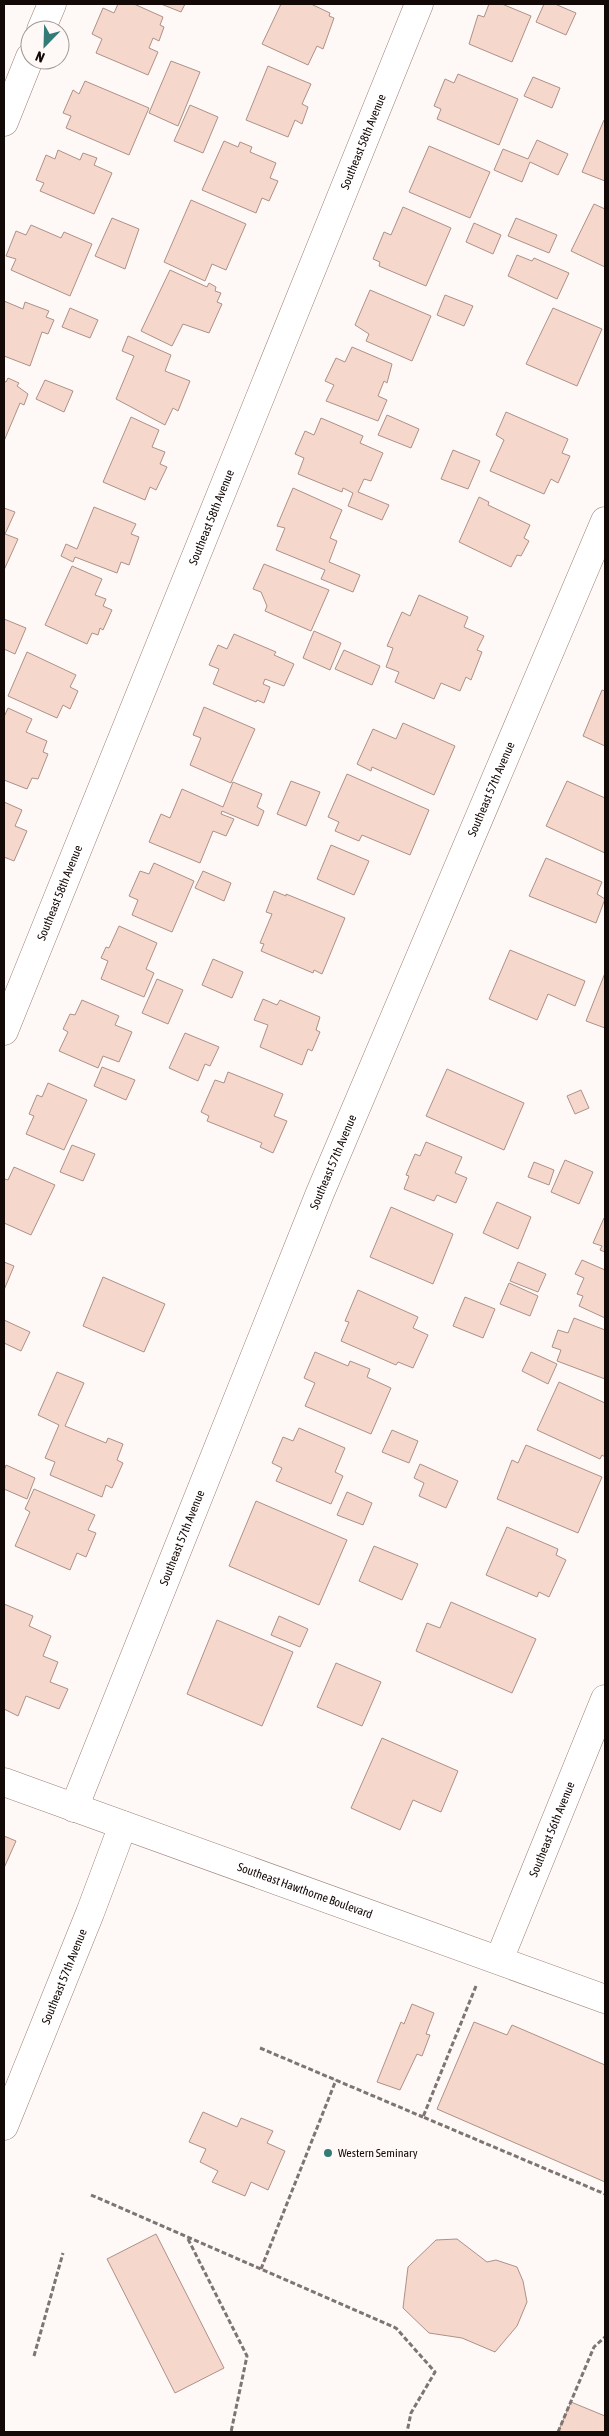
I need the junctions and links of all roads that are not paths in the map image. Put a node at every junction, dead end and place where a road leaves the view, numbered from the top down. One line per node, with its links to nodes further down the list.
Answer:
1 (52, 4): 3 (street)
2 (418, 4): 7 (street, Southeast 58th Avenue)
3 (45, 20)
4 (25, 70): 5 (street)
5 (4, 122)
6 (605, 521): 10 (street, Southeast 57th Avenue)
7 (4, 1031)
8 (605, 1699): 12 (street, Southeast 56th Avenue)
9 (4, 1782): 10 (street, Southeast Hawthorne Boulevard)
10 (74, 1808): 11 (street, Southeast Hawthorne Boulevard)
11 (123, 1825): 12 (street, Southeast Hawthorne Boulevard); 14 (street, Southeast 57th Avenue)
12 (499, 1960): 13 (street, Southeast Hawthorne Boulevard)
13 (605, 2000)
14 (4, 2126)

